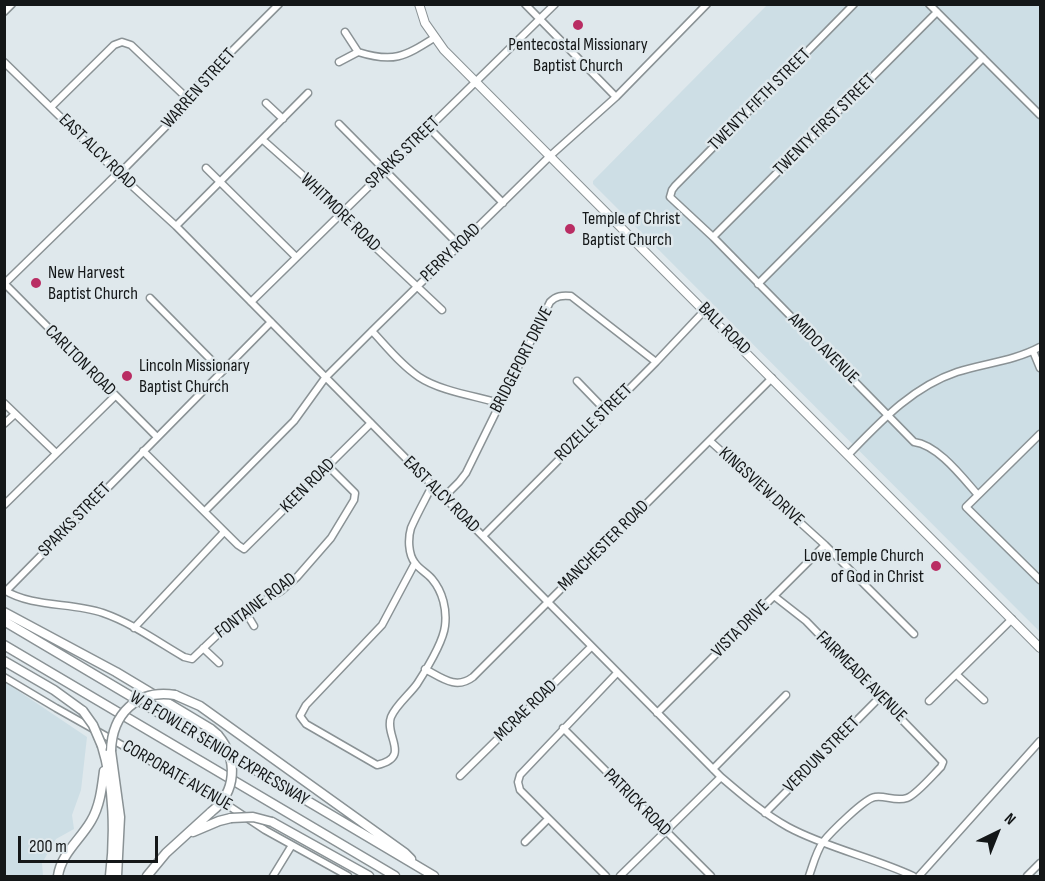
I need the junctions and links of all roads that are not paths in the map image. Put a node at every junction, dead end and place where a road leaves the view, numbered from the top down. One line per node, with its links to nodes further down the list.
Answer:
1 (12, 4): 9 (street)
2 (279, 4): 21 (street, WARREN STREET)
3 (418, 4): 13 (main road, BALL ROAD)
4 (525, 4): 11 (street)
5 (555, 4): 11 (street, SPARKS STREET)
6 (708, 4): 20 (street, PERRY ROAD)
7 (854, 4): 34 (street, TWENTY FIFTH STREET)
8 (929, 4): 10 (street)
9 (4, 12)
10 (937, 12): 15 (street); 38 (street, TWENTY FIRST STREET)
11 (540, 19): 18 (street, SPARKS STREET); 20 (street)
12 (345, 32): 14 (street)
13 (434, 38): 14 (street); 18 (main road, BALL ROAD)
14 (358, 52): 17 (street)
15 (983, 58): 24 (street); 42 (street)
16 (4, 62): 23 (street, EAST ALCY ROAD)
17 (339, 62)
18 (476, 82): 27 (street, SPARKS STREET); 29 (main road, BALL ROAD)
19 (308, 93): 25 (street)
20 (616, 97): 29 (street, PERRY ROAD)
21 (189, 100): 23 (street); 32 (street, WARREN STREET)
22 (266, 103): 25 (street)
23 (51, 107): 32 (street, EAST ALCY ROAD)
24 (1041, 115)
25 (284, 119): 28 (street)
26 (339, 124): 31 (street)
27 (429, 128): 31 (street, SPARKS STREET); 35 (street)
28 (263, 140): 33 (street); 36 (street, WHITMORE ROAD)
29 (550, 156): 35 (street, PERRY ROAD); 47 (main road, BALL ROAD)
30 (206, 168): 33 (street)
31 (385, 172): 36 (street, SPARKS STREET); 39 (street)
32 (118, 174): 37 (street, EAST ALCY ROAD); 41 (street, WARREN STREET)
33 (221, 181): 37 (street); 40 (street)
34 (670, 197): 38 (street, AMIDO AVENUE)
35 (503, 203): 39 (street, PERRY ROAD)
36 (340, 214): 40 (street, SPARKS STREET); 43 (street, WHITMORE ROAD)
37 (176, 226): 45 (street, EAST ALCY ROAD)
38 (713, 237): 42 (street, AMIDO AVENUE)
39 (460, 246): 43 (street, PERRY ROAD)
40 (296, 256): 45 (street, SPARKS STREET)
41 (5, 284): 58 (street, CARLTON ROAD)
42 (758, 284): 63 (street, AMIDO AVENUE)
43 (416, 287): 46 (street, WHITMORE ROAD); 49 (street, PERRY ROAD)
44 (150, 298): 54 (street)
45 (251, 302): 48 (street, EAST ALCY ROAD)
46 (442, 310)
47 (705, 310): 52 (street, ROZELLE STREET); 56 (main road, BALL ROAD)
48 (271, 322): 54 (street, SPARKS STREET); 55 (street, EAST ALCY ROAD)
49 (372, 331): 55 (street, PERRY ROAD); 59 (street)
50 (1041, 347): 51 (street)
51 (1033, 351): 53 (street); 63 (street)
52 (657, 362): 59 (street, BRIDGEPORT DRIVE); 61 (street, ROZELLE STREET)
53 (1041, 368)
54 (222, 371): 67 (street, SPARKS STREET)
55 (325, 378): 64 (street, EAST ALCY ROAD); 77 (street, PERRY ROAD)
56 (772, 378): 68 (street, MANCHESTER ROAD); 71 (main road, BALL ROAD)
57 (577, 381): 61 (street)
58 (115, 396): 67 (street, CARLTON ROAD); 70 (street)
59 (499, 403): 75 (street, BRIDGEPORT DRIVE)
60 (4, 404): 62 (street)
61 (606, 411): 79 (street, ROZELLE STREET)
62 (15, 414): 65 (street); 70 (street)
63 (886, 415): 71 (street); 74 (street, AMIDO AVENUE)
64 (371, 423): 72 (street, KEEN ROAD); 73 (street, EAST ALCY ROAD)
65 (4, 424)
66 (1041, 434): 74 (street)
67 (157, 437): 69 (street, SPARKS STREET)
68 (710, 441): 80 (street, KINGSVIEW DRIVE); 85 (street, MANCHESTER ROAD)
69 (143, 451): 77 (street); 83 (street, SPARKS STREET)
70 (56, 453): 76 (street)
71 (848, 455): 88 (main road, BALL ROAD)
72 (328, 466): 78 (street, KEEN ROAD); 86 (street, FONTAINE ROAD)
73 (432, 486): 75 (street, EAST ALCY ROAD); 81 (street)
74 (978, 495): 82 (street)
75 (444, 497): 79 (street, EAST ALCY ROAD)
76 (4, 505)
77 (205, 511): 78 (street)
78 (224, 531): 91 (street)
79 (483, 536): 85 (street, EAST ALCY ROAD)
80 (825, 545): 84 (street, VISTA DRIVE); 92 (street, KINGSVIEW DRIVE)
81 (415, 563): 99 (street); 99 (street)
82 (1041, 580)
83 (5, 590): 91 (street)
84 (774, 596): 104 (street, FAIRMEADE AVENUE); 107 (street, VISTA DRIVE)
85 (548, 602): 94 (street, EAST ALCY ROAD); 99 (street, MANCHESTER ROAD)
86 (245, 611): 90 (street); 95 (street, FONTAINE ROAD)
87 (4, 612): 117 (highway, bridge)
88 (1012, 619): 96 (main road, BALL ROAD); 101 (street)
89 (4, 621): 122 (highway, W B FOWLER SENIOR EXPRESSWAY)
90 (254, 626)
91 (134, 628): 95 (street, FONTAINE ROAD)
92 (914, 634)
93 (4, 645): 130 (highway, W B FOWLER SENIOR EXPRESSWAY)
94 (591, 647): 100 (street, EAST ALCY ROAD); 112 (street, MCRAE ROAD)
95 (203, 648): 98 (street)
96 (1041, 648)
97 (4, 661): 110 (highway, bridge)
98 (219, 663)
99 (425, 669)
100 (617, 673): 107 (street, EAST ALCY ROAD); 108 (street)
101 (957, 675): 105 (street); 106 (street)
102 (4, 677): 120 (street, CORPORATE AVENUE)
103 (786, 696): 111 (street)
104 (880, 697): 114 (street, VERDUN STREET); 119 (street, FAIRMEADE AVENUE)
105 (984, 700)
106 (929, 701)
107 (657, 713): 111 (street, EAST ALCY ROAD)
108 (563, 728): 115 (street); 116 (street, PATRICK ROAD)
109 (1041, 741): 137 (street)
110 (108, 755): 122 (highway, bridge); 123 (highway); 124 (highway); 125 (highway)
111 (713, 769): 113 (street, EAST ALCY ROAD)
112 (460, 776)
113 (721, 777): 114 (street, EAST ALCY ROAD); 116 (street)
114 (765, 813): 119 (street, EAST ALCY ROAD)
115 (548, 819): 118 (street); 132 (street)
116 (665, 832): 133 (street); 134 (street, PATRICK ROAD)
117 (184, 836): 126 (highway); 129 (highway, bridge)
118 (525, 842)
119 (823, 843): 135 (street); 136 (street, EAST ALCY ROAD)
120 (292, 845): 127 (street); 128 (street, CORPORATE AVENUE)
121 (1041, 863): 138 (street)
122 (420, 868): 131 (highway, W B FOWLER SENIOR EXPRESSWAY)
123 (57, 876)
124 (110, 876)
125 (117, 876)
126 (147, 876)
127 (273, 876)
128 (348, 876)
129 (369, 876)
130 (395, 876)
131 (434, 876)
132 (606, 876)
133 (620, 876)
134 (711, 876)
135 (810, 876)
136 (913, 876)
137 (919, 876)
138 (1027, 876)

